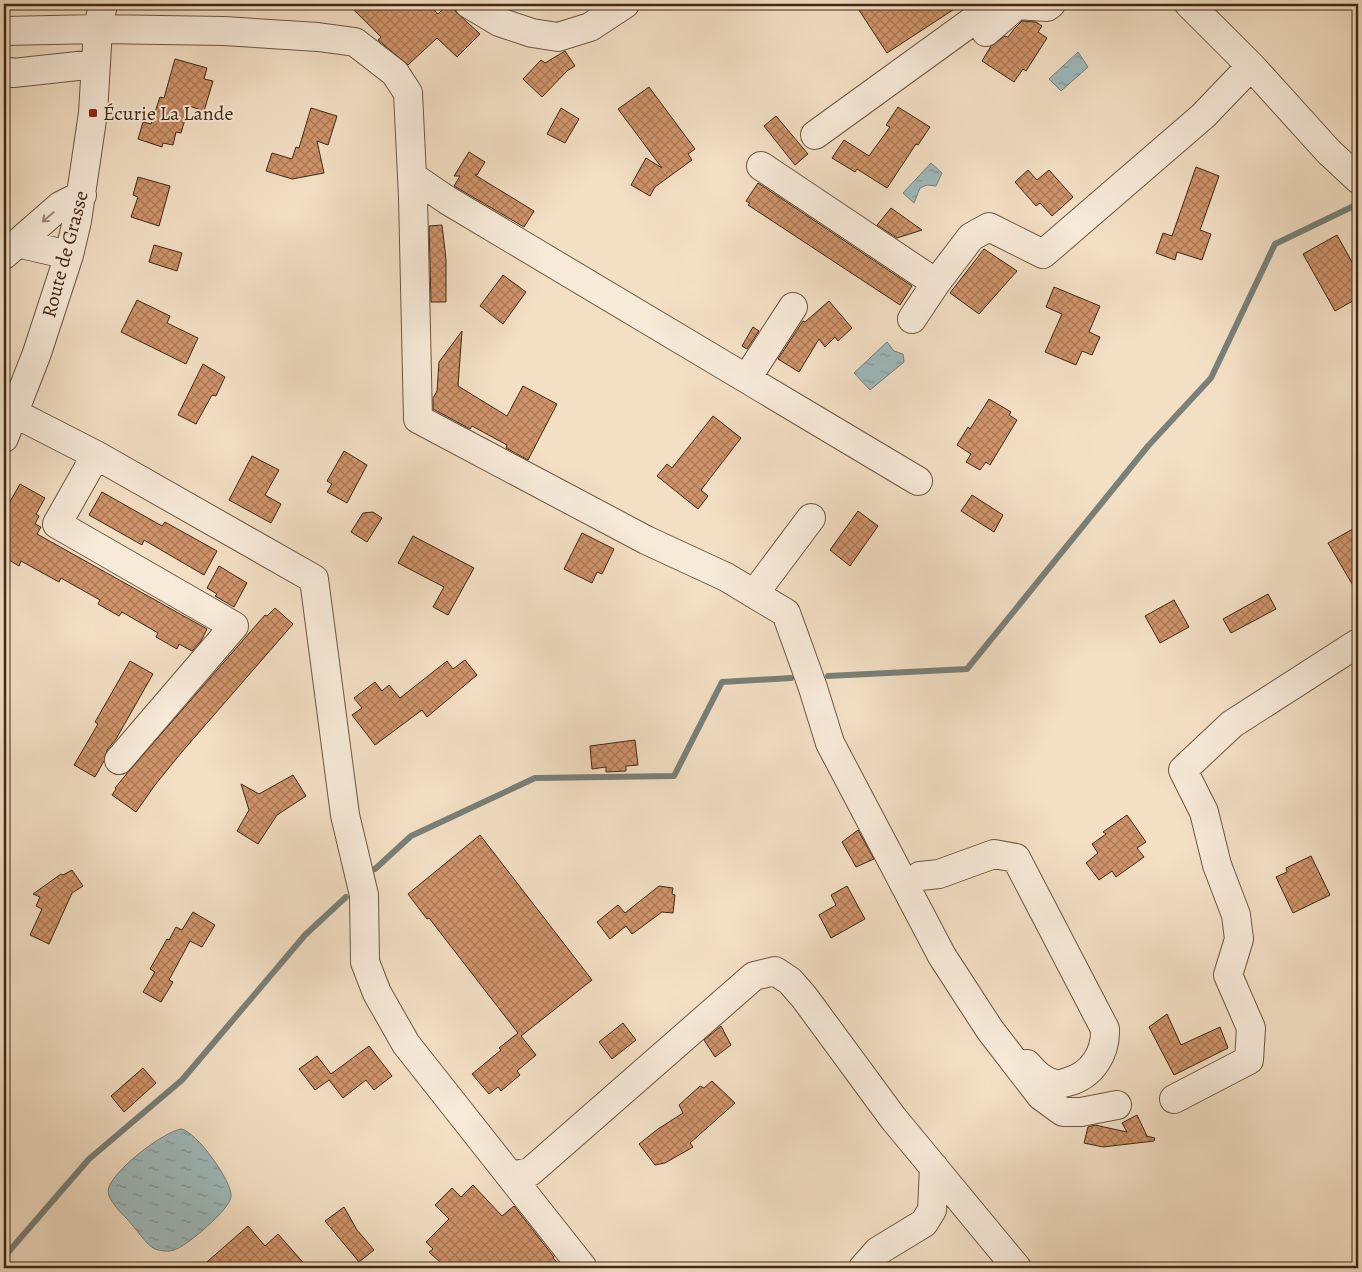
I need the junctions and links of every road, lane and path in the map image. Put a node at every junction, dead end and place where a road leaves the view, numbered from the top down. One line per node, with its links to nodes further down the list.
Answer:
1 (469, 4): 2 (street)
2 (625, 4)
3 (996, 4): 12 (street)
4 (1051, 4): 8 (street)
5 (1189, 4): 10 (street)
6 (101, 16): 7 (street); 9 (street, Route de Grasse); 14 (street)
7 (4, 31)
8 (981, 36)
9 (96, 64): 11 (street); 16 (street, Route de Grasse)
10 (1251, 66): 15 (street); 19 (street)
11 (4, 71)
12 (815, 135)
13 (761, 166): 19 (street)
14 (412, 176): 22 (street); 27 (street)
15 (1358, 179)
16 (82, 195): 17 (street, one-way to 17); 18 (street, Route de Grasse)
17 (10, 249): 18 (street)
18 (69, 255): 23 (street, Route de Grasse)
19 (936, 283): 21 (street)
20 (793, 307): 22 (street)
21 (912, 319)
22 (747, 378): 25 (street)
23 (9, 425): 24 (street)
24 (96, 454): 30 (street); 35 (street)
25 (918, 480)
26 (811, 518): 27 (street)
27 (754, 594): 29 (street)
28 (1358, 643): 32 (street)
29 (819, 708): 31 (street); 33 (street)
30 (119, 760)
31 (920, 876): 31 (street)
32 (1174, 1099)
33 (1117, 1105)
34 (934, 1167): 35 (street); 37 (street); 38 (street)
35 (510, 1176): 36 (street)
36 (583, 1268)
37 (863, 1268)
38 (1018, 1268)

